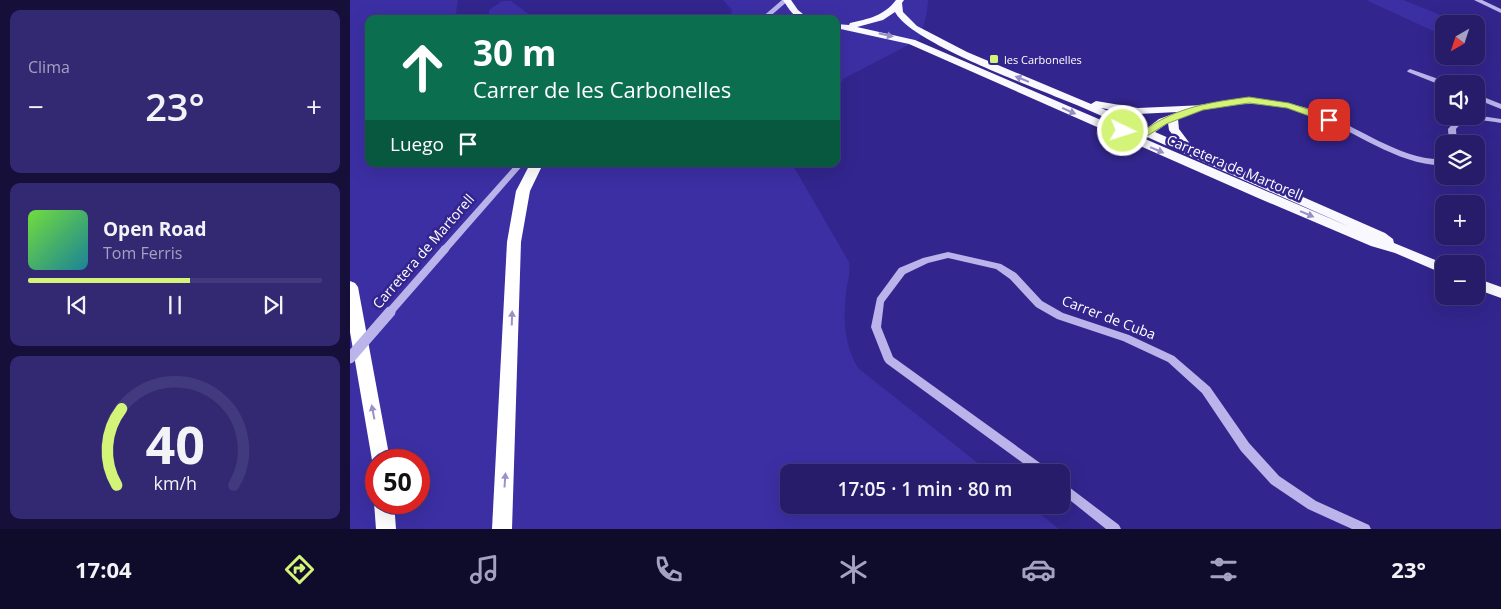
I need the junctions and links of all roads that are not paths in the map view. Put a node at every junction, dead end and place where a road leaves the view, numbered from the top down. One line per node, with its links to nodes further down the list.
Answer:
1 (786, 0): 5 (street); 6 (main road)
2 (1477, 0): 4 (street)
3 (899, 2): 7 (main road); 11 (main road, Carretera de Martorell, one-way to 3)
4 (1501, 11)
5 (768, 15)
6 (800, 15)
7 (840, 25)
8 (840, 26): 17 (main road, Carretera de Martorell, one-way to 17)
9 (1410, 71): 10 (street)
10 (1435, 80)
11 (1067, 97): 13 (main road); 18 (main road, Carretera de Martorell)
12 (1485, 100): 14 (street)
13 (1201, 107): 15 (main road); 21 (street)
14 (1501, 107)
15 (1173, 117): 18 (main road); 20 (main road)
16 (1501, 121): 19 (street)
17 (1097, 123): 18 (main road); 24 (main road, Carretera de Martorell, one-way to 24)
18 (1147, 133): 20 (main road, Carretera de Martorell)
19 (1452, 135)
20 (1199, 156): 24 (main road, Carretera de Martorell)
21 (1435, 162)
22 (517, 167): 29 (street, Carretera de Martorell, bridge)
23 (534, 167): 35 (highway, one-way to 23)
24 (1398, 249): 25 (main road, Carretera de Martorell)
25 (1435, 265)
26 (350, 287): 30 (highway, one-way to 26)
27 (1485, 287): 28 (main road)
28 (1501, 293)
29 (350, 358)
30 (379, 449)
31 (1032, 464): 37 (street, Carrer de Cuba)
32 (1070, 493): 36 (street)
33 (385, 514): 34 (highway)
34 (386, 529)
35 (502, 529)
36 (1115, 529)
37 (1365, 529)

